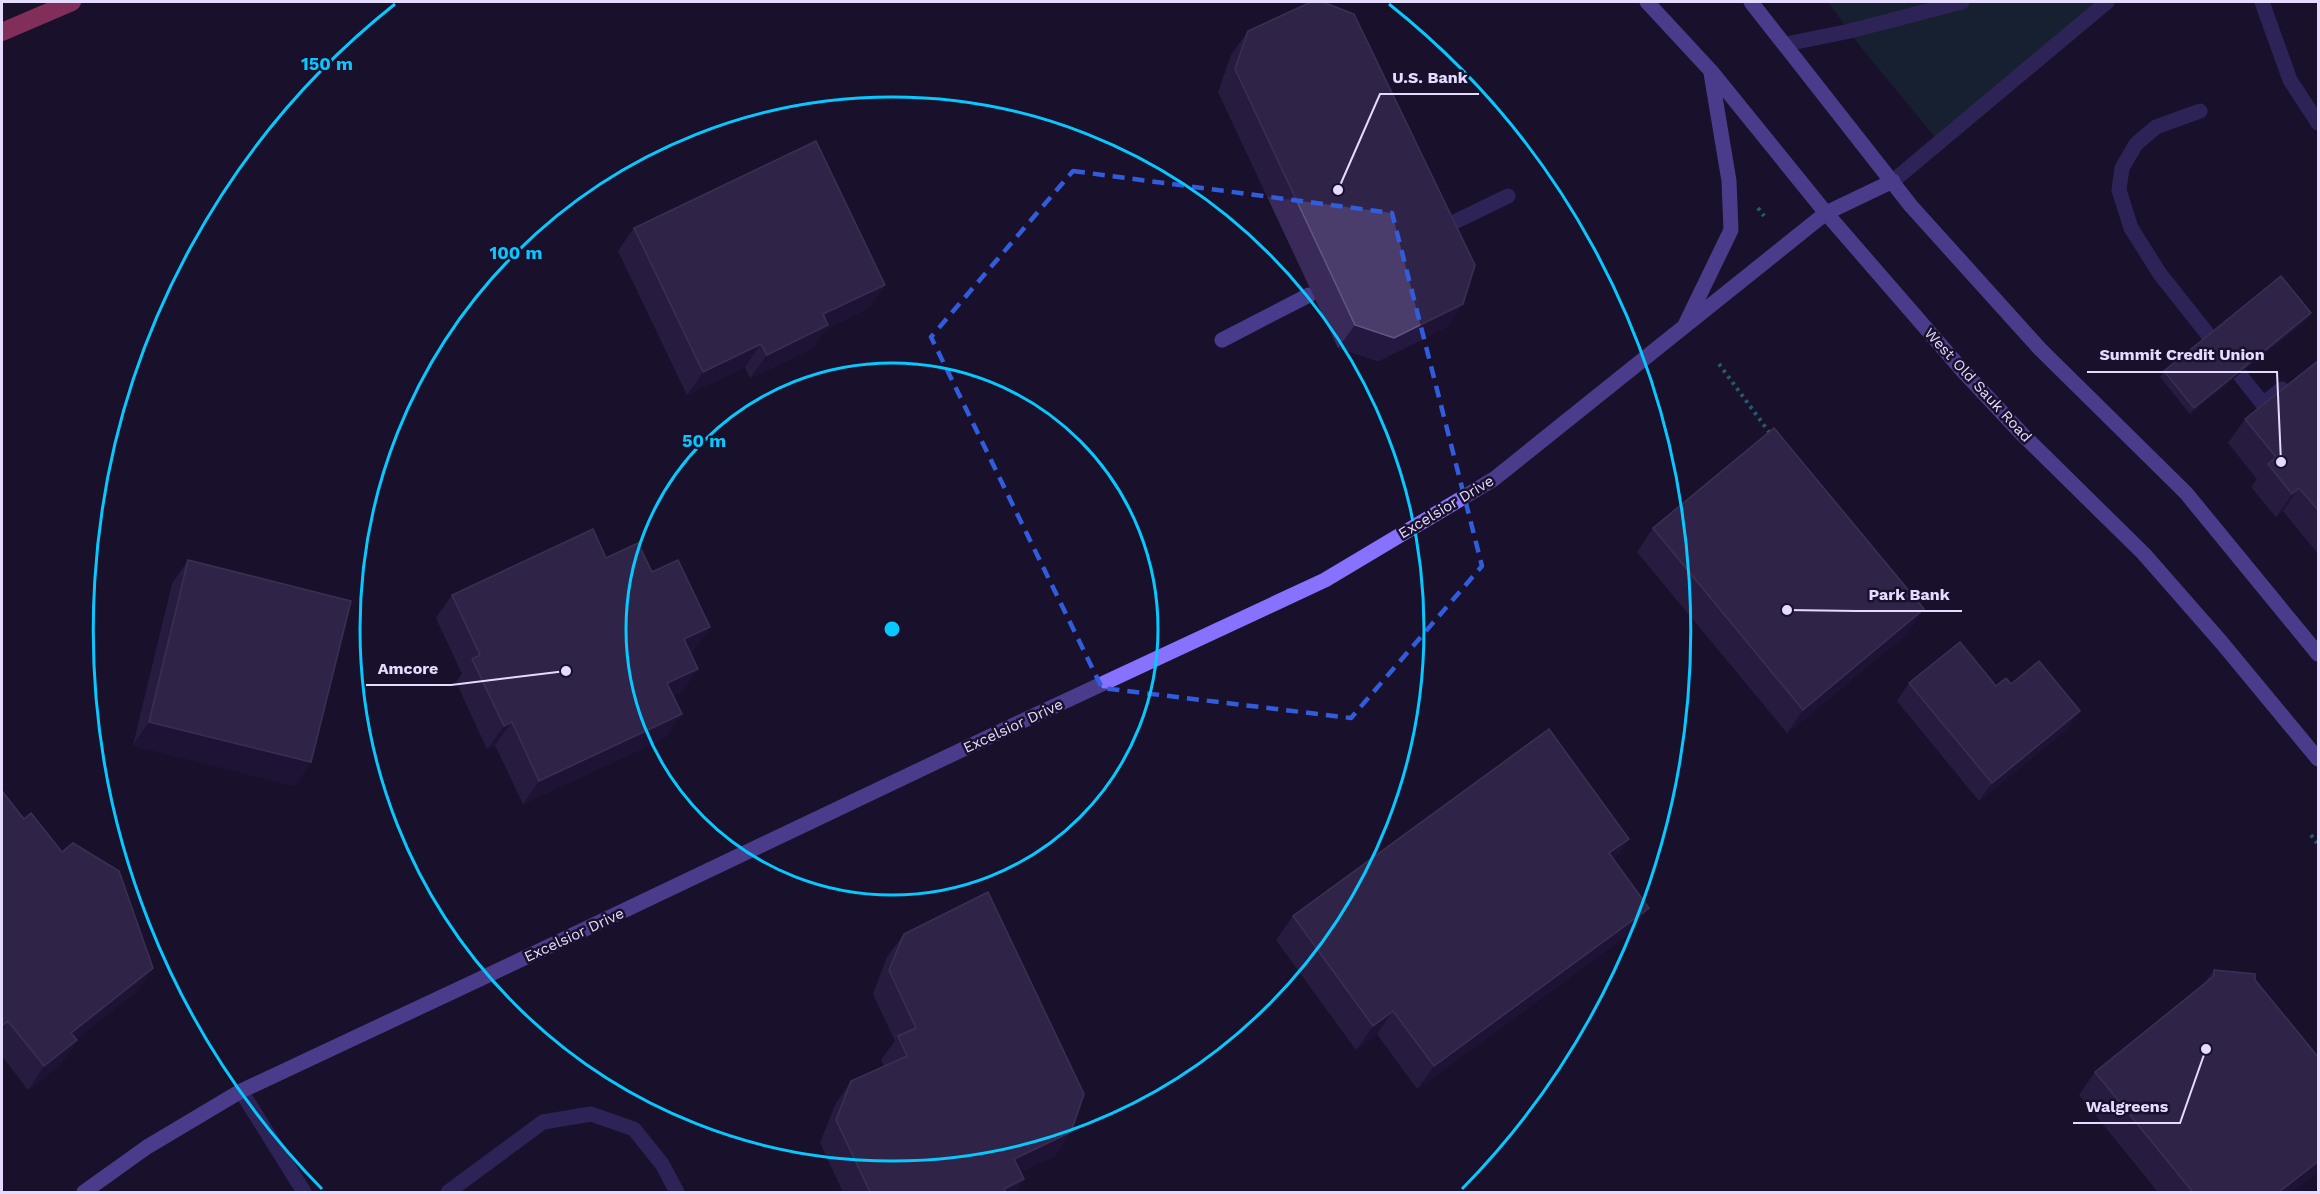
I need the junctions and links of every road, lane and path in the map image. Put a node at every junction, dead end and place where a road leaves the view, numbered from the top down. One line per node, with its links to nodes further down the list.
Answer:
1 (72, 2): 7 (highway)
2 (1647, 2): 9 (street, West Old Sauk Road)
3 (1751, 2): 8 (street)
4 (1962, 2): 8 (street)
5 (2107, 2): 12 (street)
6 (2262, 2): 11 (street)
7 (2, 32)
8 (1786, 44): 12 (street)
9 (1711, 70): 14 (street, West Old Sauk Road); 17 (street)
10 (2200, 111): 20 (street)
11 (2319, 123)
12 (1893, 181): 14 (street, Excelsior Drive); 22 (street)
13 (1508, 196): 15 (street)
14 (1826, 213): 17 (street, Excelsior Drive); 23 (street, West Old Sauk Road)
15 (1436, 231)
16 (1309, 295): 18 (street)
17 (1685, 326): 26 (street, Excelsior Drive)
18 (1222, 340)
19 (1719, 364): 21 (path)
20 (2291, 382)
21 (1773, 438)
22 (2319, 654)
23 (2319, 759)
24 (2311, 835): 25 (path)
25 (2318, 843)
26 (241, 1091): 27 (street, Excelsior Drive); 28 (street)
27 (84, 1192)
28 (304, 1192)
29 (448, 1192): 30 (street)
30 (677, 1192)

